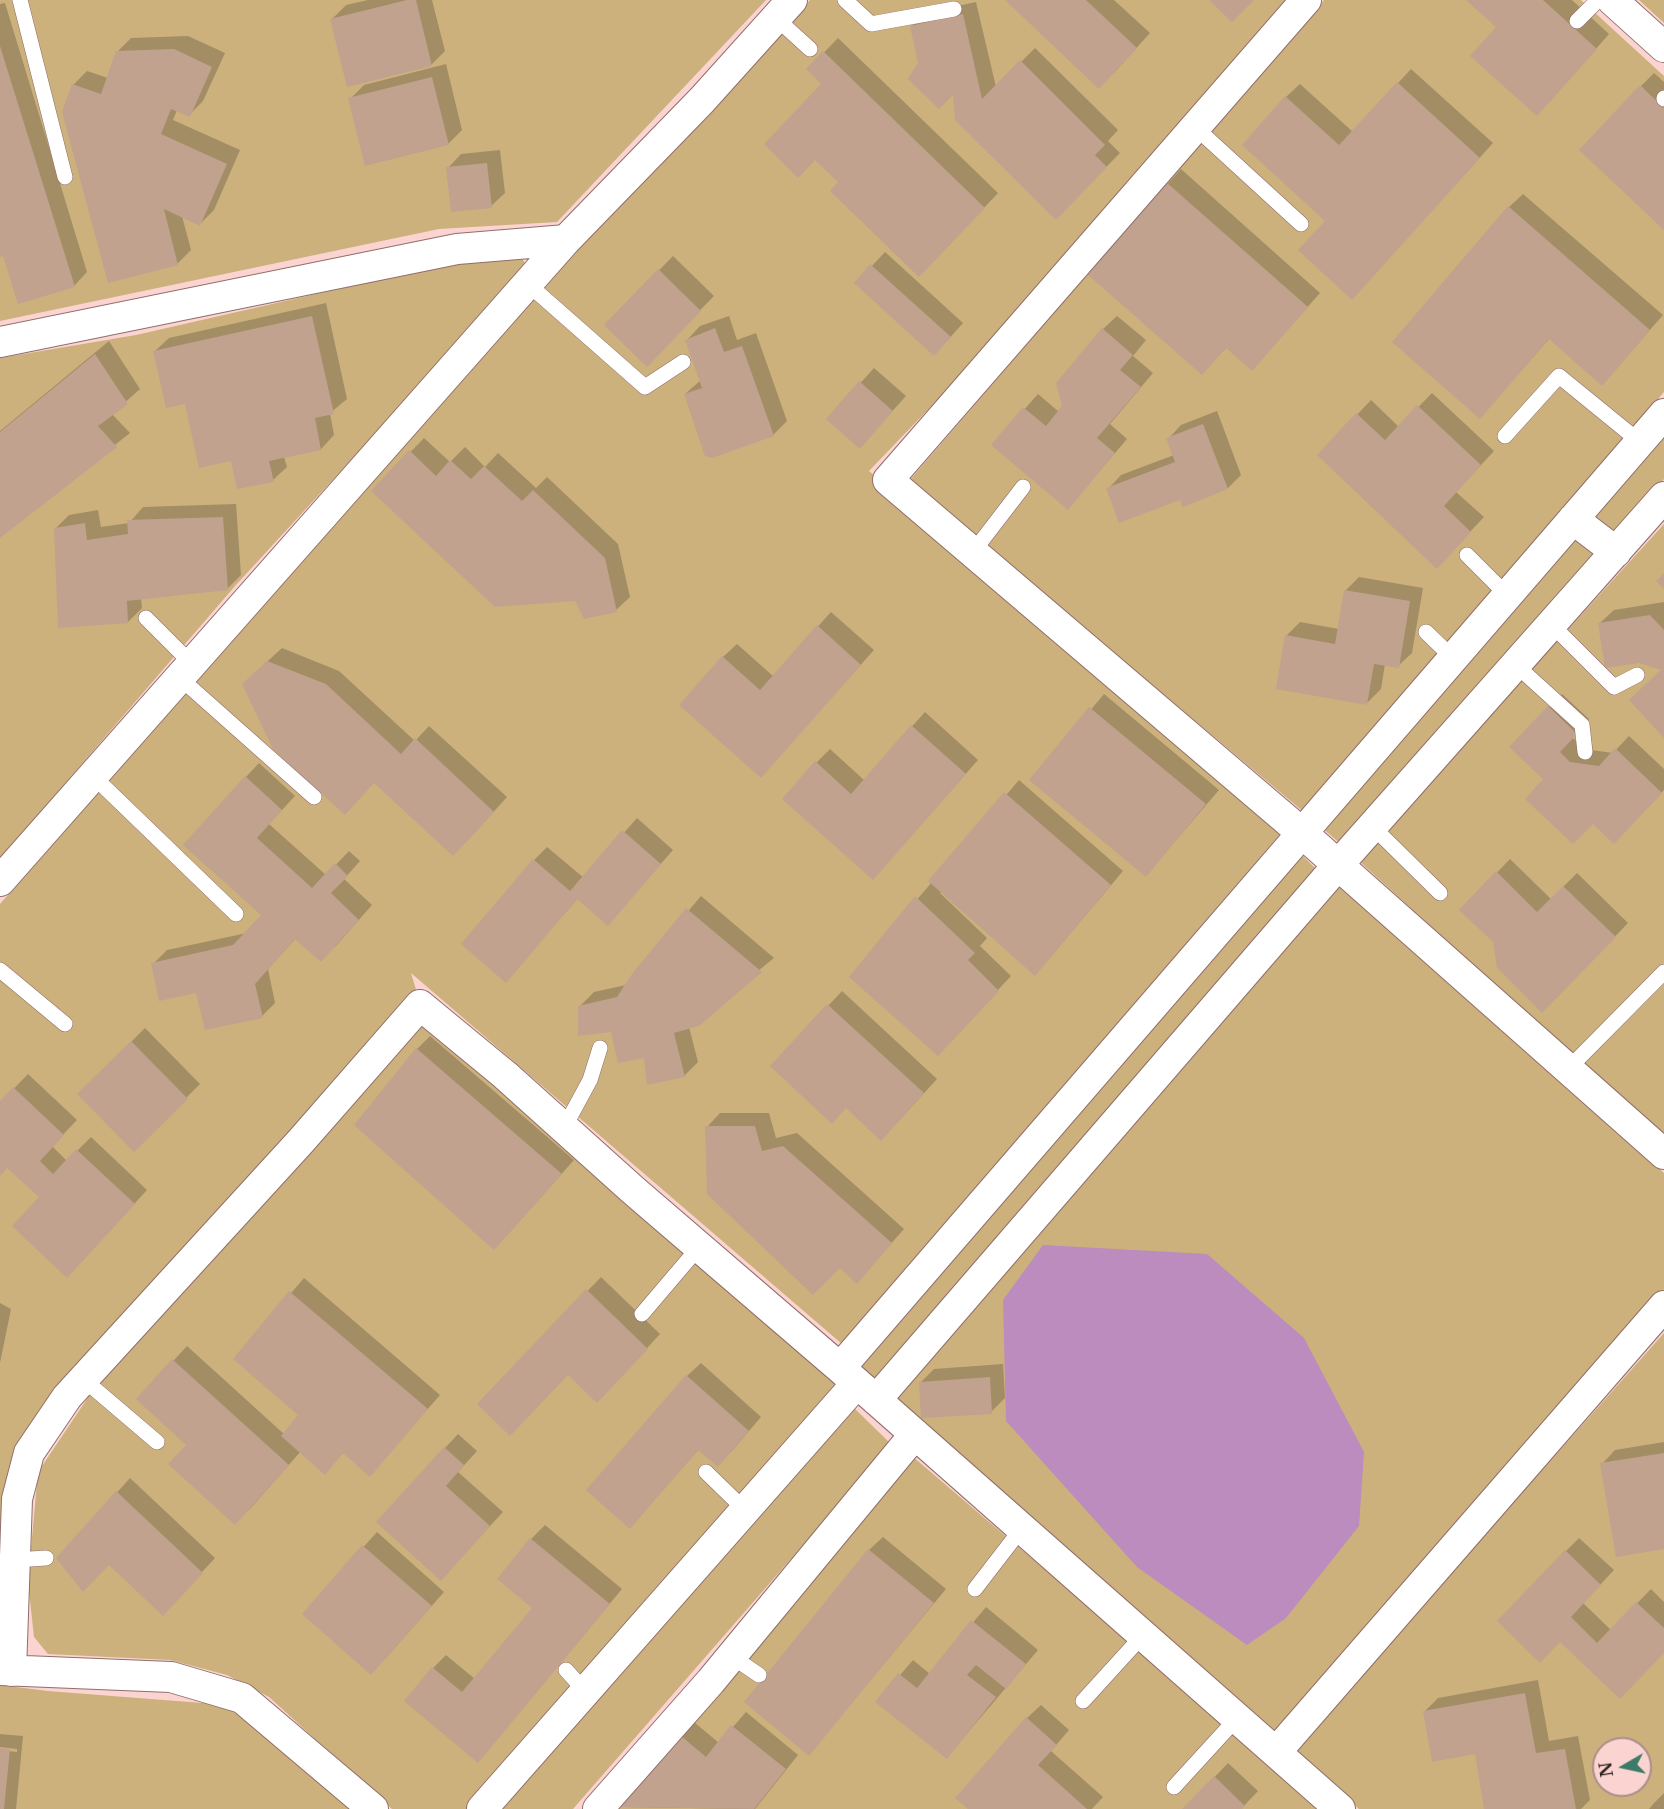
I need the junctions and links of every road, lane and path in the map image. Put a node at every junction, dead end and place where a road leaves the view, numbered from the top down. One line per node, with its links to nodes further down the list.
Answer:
1 (20, 0): 12 (lane)
2 (845, 0): 7 (lane)
3 (1306, 0): 11 (street)
4 (1598, 0): 8 (lane)
5 (1612, 0): 9 (street)
6 (784, 9): 10 (lane); 14 (street)
7 (954, 9)
8 (1577, 21)
9 (1664, 47)
10 (810, 49)
11 (1195, 127): 13 (lane); 24 (street)
12 (65, 177)
13 (1301, 224)
14 (566, 240): 15 (street); 16 (street)
15 (528, 284): 17 (lane); 33 (street)
16 (0, 342)
17 (683, 362)
18 (1664, 414): 20 (street)
19 (1505, 436): 20 (lane)
20 (1640, 442): 23 (street)
21 (1023, 487): 24 (lane)
22 (1664, 497): 25 (street)
23 (1573, 519): 25 (street); 27 (street)
24 (973, 552): 39 (street)
25 (1616, 552): 29 (street)
26 (1467, 555): 27 (lane)
27 (1507, 595): 31 (street)
28 (146, 618): 33 (lane)
29 (1552, 625): 32 (street); 34 (lane)
30 (1426, 632): 31 (lane)
31 (1453, 658): 39 (street)
32 (1516, 666): 35 (lane); 38 (street)
33 (186, 671): 36 (street); 37 (lane)
34 (1637, 675)
35 (1585, 752)
36 (93, 776): 41 (street); 43 (lane)
37 (314, 797)
38 (1373, 827): 40 (street); 42 (lane)
39 (1302, 833): 40 (street); 48 (street)
40 (1338, 865): 49 (street); 50 (street)
41 (0, 881)
42 (1440, 893)
43 (236, 914)
44 (0, 970): 46 (lane)
45 (1664, 972): 49 (lane)
46 (65, 1024)
47 (600, 1048): 51 (lane)
48 (1114, 1052): 50 (street); 57 (street)
49 (1568, 1069): 52 (street)
50 (1152, 1082): 57 (street)
51 (564, 1128): 53 (street); 56 (street)
52 (1664, 1154)
53 (699, 1247): 55 (lane); 57 (street)
54 (1664, 1306): 72 (street)
55 (642, 1314)
56 (84, 1379): 59 (lane); 64 (street)
57 (858, 1384): 58 (street); 61 (street)
58 (915, 1434): 62 (street); 67 (street)
59 (158, 1442)
60 (706, 1472): 61 (lane)
61 (745, 1510): 76 (street)
62 (1022, 1528): 65 (lane); 66 (street)
63 (46, 1558): 64 (lane)
64 (15, 1560): 68 (street)
65 (975, 1589)
66 (1144, 1634): 70 (lane); 71 (street)
67 (730, 1656): 69 (lane); 77 (street)
68 (5, 1671): 75 (street)
69 (759, 1675)
70 (1083, 1701)
71 (1238, 1717): 72 (street); 73 (lane)
72 (1277, 1751): 74 (street)
73 (1174, 1787)
74 (1329, 1805)
75 (373, 1809)
76 (482, 1809)
77 (598, 1809)

